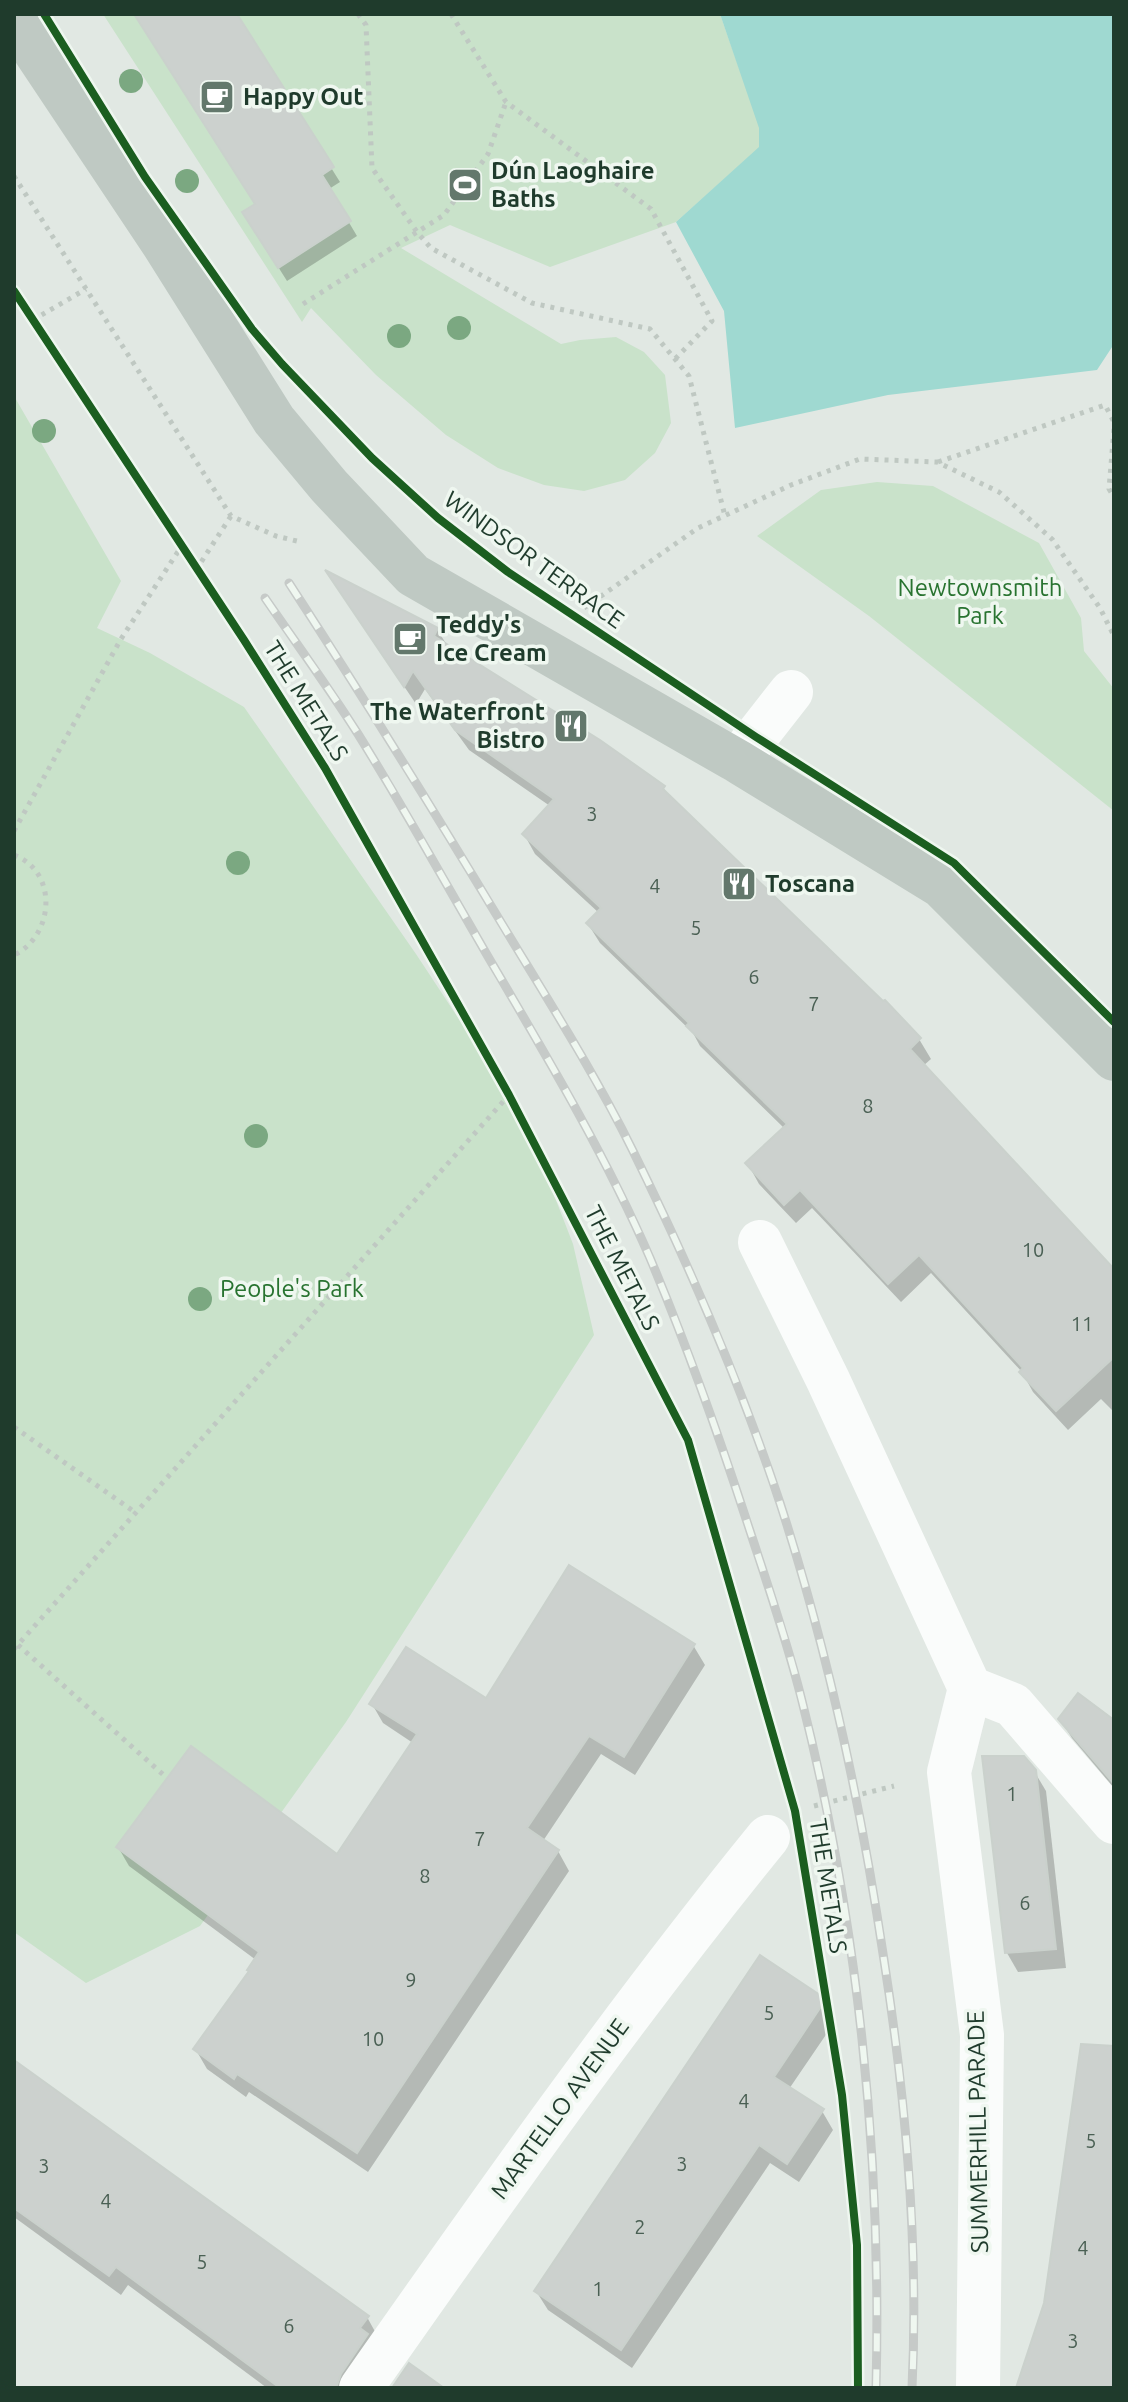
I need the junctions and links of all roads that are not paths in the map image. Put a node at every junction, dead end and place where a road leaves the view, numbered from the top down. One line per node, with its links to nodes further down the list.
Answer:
1 (14, 20): 3 (main road)
2 (791, 692): 3 (street)
3 (737, 761): 4 (main road)
4 (1114, 1059)
5 (760, 1242): 6 (street)
6 (970, 1688): 7 (street); 10 (street, SUMMERHILL PARADE)
7 (1114, 1822)
8 (768, 1837): 9 (street, MARTELLO AVENUE)
9 (361, 2388)
10 (978, 2388)

